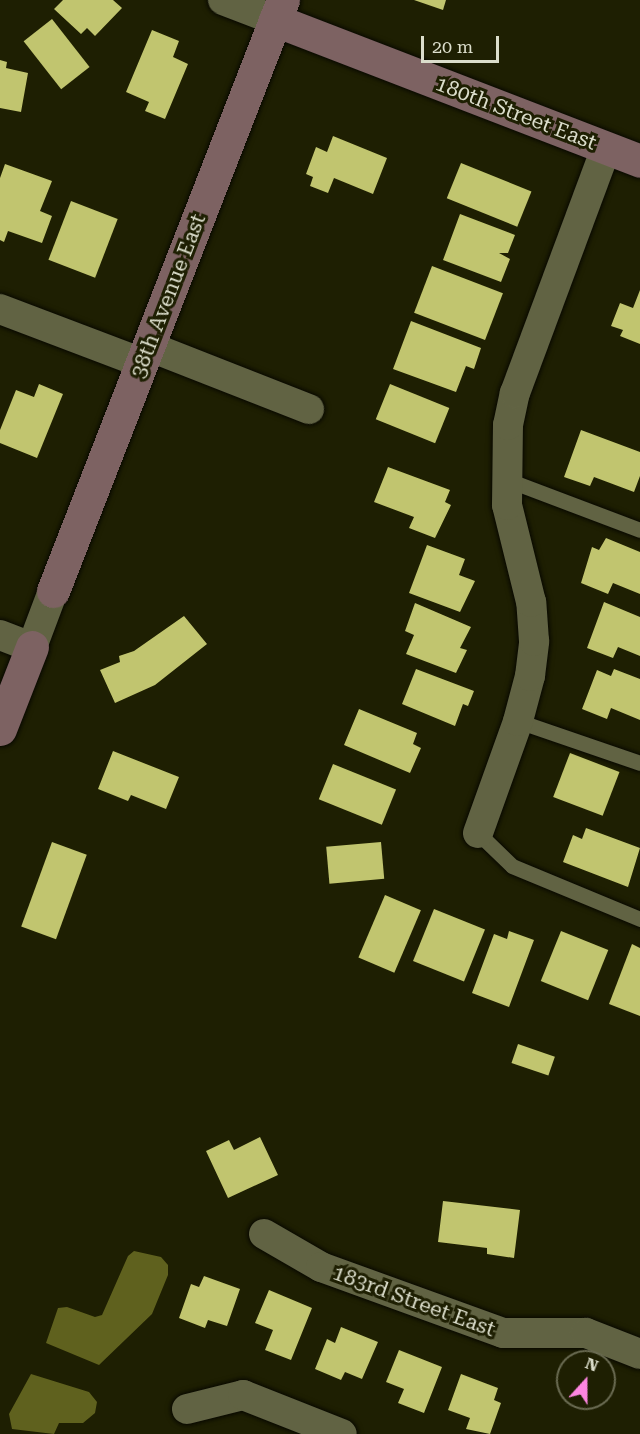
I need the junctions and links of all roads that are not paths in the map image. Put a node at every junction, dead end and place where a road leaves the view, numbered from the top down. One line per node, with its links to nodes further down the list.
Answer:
1 (223, 0): 2 (street, 180th Street East)
2 (279, 10): 3 (street, 180th Street East); 6 (street, 38th Avenue East)
3 (606, 148): 4 (street, 180th Street East); 8 (street)
4 (640, 161)
5 (0, 309): 6 (street)
6 (145, 355): 7 (street); 10 (street, 38th Avenue East)
7 (309, 410)
8 (505, 479): 9 (lane); 13 (street)
9 (640, 530)
10 (53, 591): 12 (street)
11 (0, 634): 12 (street)
12 (32, 647): 14 (street)
13 (518, 721): 15 (lane); 16 (street)
14 (0, 729)
15 (640, 763)
16 (478, 833): 17 (lane)
17 (640, 919)
18 (264, 1234): 19 (street, 183rd Street East)
19 (640, 1354)
20 (187, 1408): 21 (street)
21 (342, 1434)

